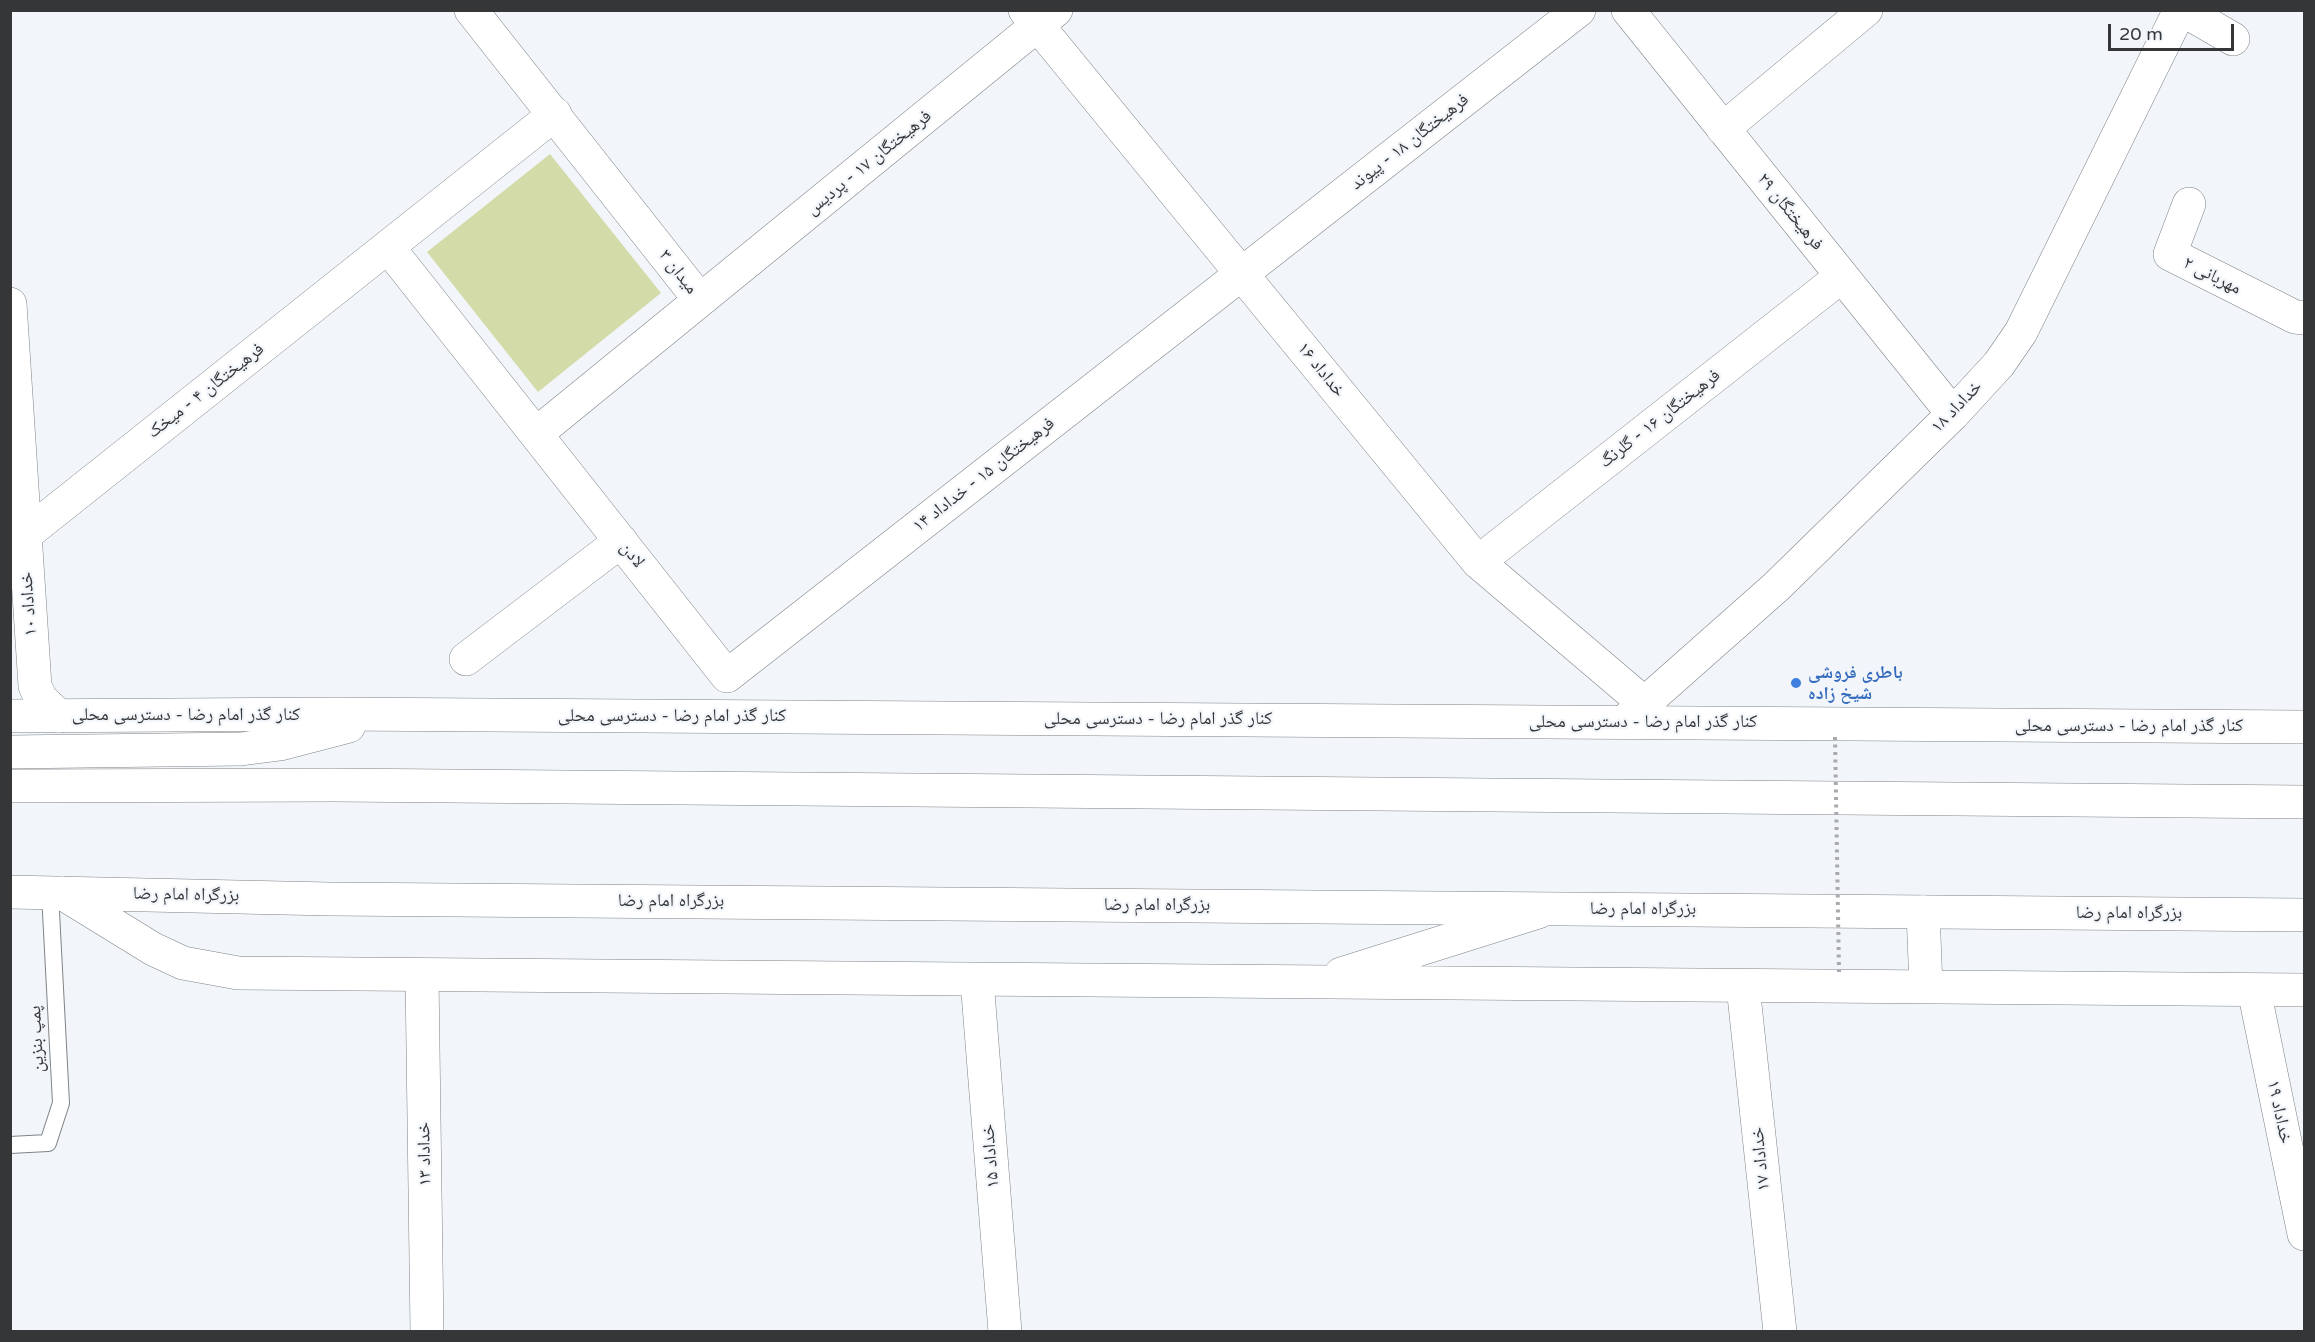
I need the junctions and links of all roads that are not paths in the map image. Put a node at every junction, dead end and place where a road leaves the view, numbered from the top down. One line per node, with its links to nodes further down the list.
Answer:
1 (471, 10): 8 (main road, میدان ۳)
2 (1579, 10): 12 (main road, فرهیختگان ۱۸ - پیوند)
3 (1628, 10): 9 (main road, فرهیختگان ۲۹)
4 (1866, 10): 9 (main road)
5 (2181, 10): 7 (main road); 17 (main road, خداداد ۱۸)
6 (1040, 15): 12 (main road, خداداد ۱۶); 14 (main road, فرهیختگان ۱۷ - پردیس)
7 (2234, 39)
8 (555, 114): 11 (main road); 14 (main road, میدان ۳)
9 (1723, 129): 13 (main road, فرهیختگان ۲۹)
10 (2189, 204): 16 (main road, مهربانی ۲)
11 (388, 247): 18 (main road); 19 (main road, فرهیختگان ۴ - میخک)
12 (1242, 274): 21 (main road, خداداد ۱۶); 23 (main road, فرهیختگان ۱۵ - خداداد ۱۴)
13 (1842, 276): 17 (main road, فرهیختگان ۲۹); 21 (main road, فرهیختگان ۱۶ - گلرنگ)
14 (700, 300): 18 (main road, میدان ۳)
15 (10, 304): 19 (main road, خداداد ۱۰)
16 (2304, 318)
17 (1953, 414): 24 (main road, خداداد ۱۸)
18 (536, 434): 20 (main road, لادن)
19 (25, 535): 27 (main road, خداداد ۱۰)
20 (621, 542): 22 (main road); 23 (main road, لادن)
21 (1478, 562): 24 (main road, خداداد ۱۶)
22 (466, 659)
23 (727, 676)
24 (1635, 712): 25 (main road, کنار گذر امام رضا - دسترسی محلی); 28 (main road, کنار گذر امام رضا - دسترسی محلی)
25 (394, 714): 27 (main road, کنار گذر امام رضا - دسترسی محلی); 31 (main road)
26 (10, 716): 27 (main road, کنار گذر امام رضا - دسترسی محلی)
27 (59, 716)
28 (2250, 727): 29 (main road, کنار گذر امام رضا - دسترسی محلی); 30 (main road)
29 (2304, 727)
30 (2304, 749)
31 (10, 752)
32 (10, 786): 33 (main road)
33 (2304, 802)
34 (10, 892): 35 (main road, بزرگراه امام رضا)
35 (56, 893): 36 (main road, بزرگراه امام رضا); 39 (main road); 46 (lane, پمپ بنزین)
36 (1548, 909): 37 (main road, بزرگراه امام رضا); 41 (main road)
37 (1923, 912): 38 (main road, بزرگراه امام رضا); 43 (main road)
38 (2304, 915)
39 (422, 976): 40 (main road); 48 (main road, خداداد ۱۳)
40 (977, 980): 41 (main road); 49 (main road, خداداد ۱۵)
41 (1314, 982): 42 (main road)
42 (1743, 986): 43 (main road); 50 (main road, خداداد ۱۷)
43 (1926, 987): 44 (main road)
44 (2254, 990): 45 (main road); 47 (main road, خداداد ۱۹)
45 (2304, 990)
46 (10, 1145)
47 (2304, 1234)
48 (427, 1332)
49 (1005, 1332)
50 (1780, 1332)

